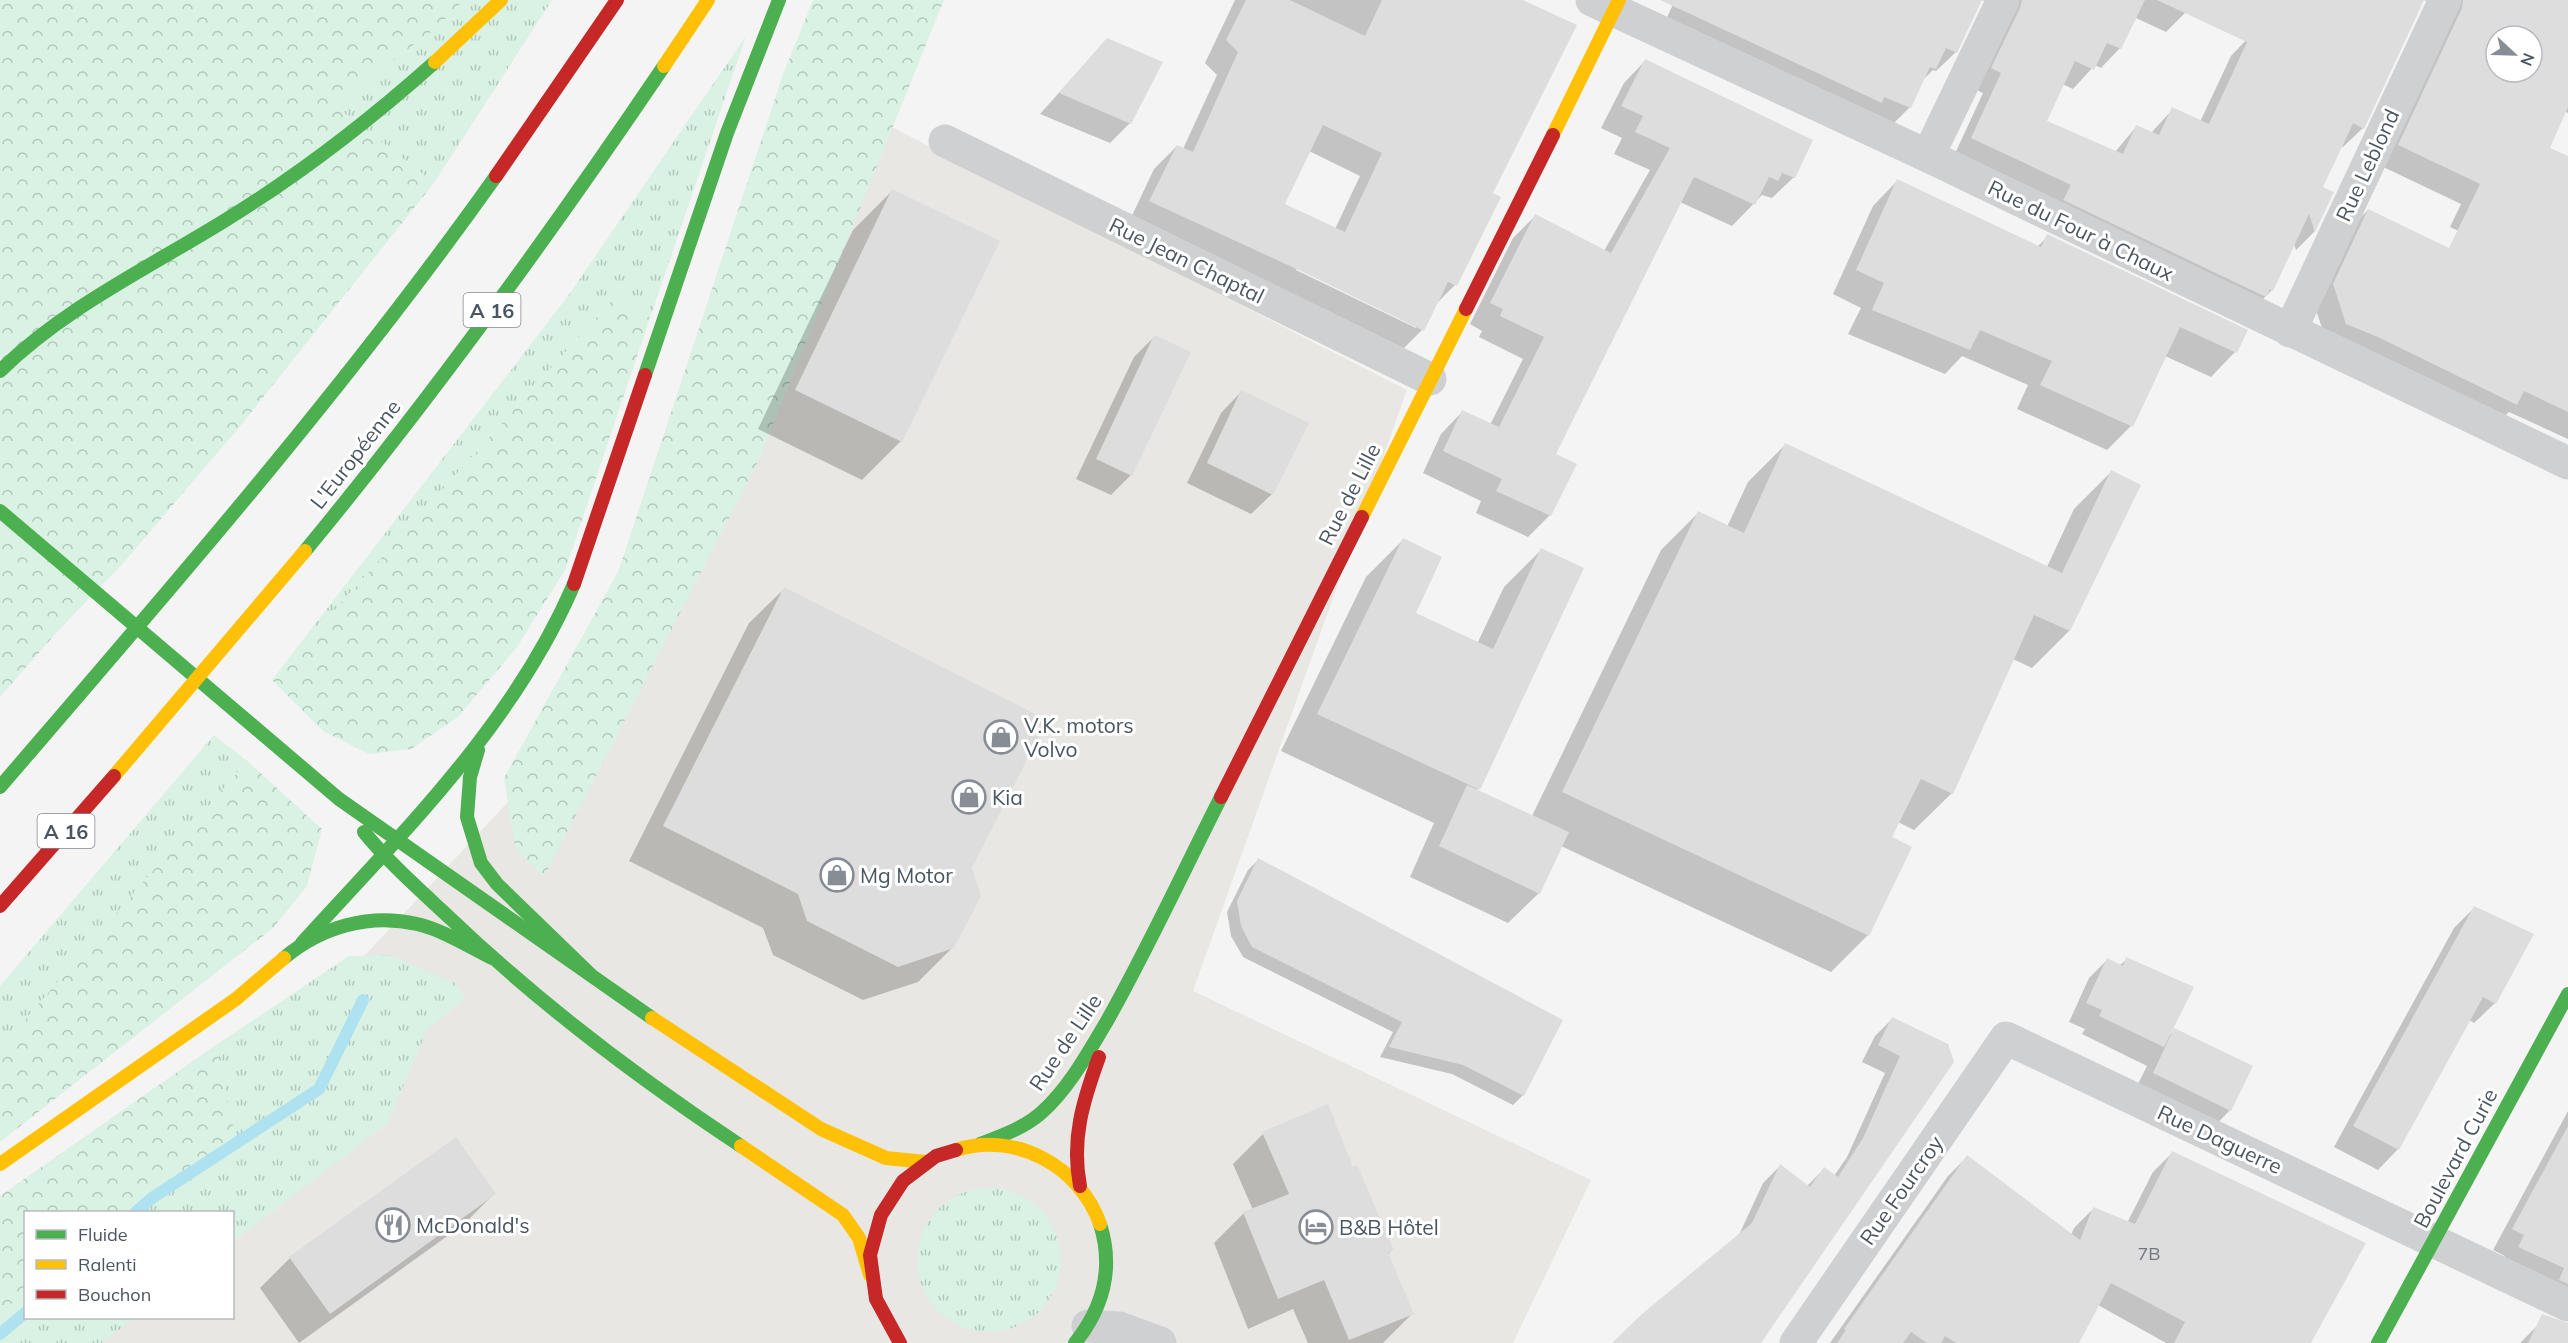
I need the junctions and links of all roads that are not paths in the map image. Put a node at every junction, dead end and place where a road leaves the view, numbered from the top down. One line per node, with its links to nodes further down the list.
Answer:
1 (501, 0): 11 (main road)
2 (617, 0): 16 (main road)
3 (708, 0): 20 (main road, L'Européenne / A 16)
4 (779, 0): 15 (main road)
5 (2003, 0): 9 (street)
6 (2445, 0): 10 (street, Rue Leblond)
7 (1609, 4): 9 (street, Rue du Four à Chaux); 12 (main road, Rue de Lille)
8 (945, 141): 12 (street, Rue Jean Chaptal)
9 (1928, 156): 10 (street, Rue du Four à Chaux)
10 (2290, 331): 13 (street, Rue du Four à Chaux)
11 (0, 371)
12 (1430, 379): 25 (main road, Rue de Lille)
13 (2568, 463)
14 (0, 511): 17 (main road)
15 (481, 741): 18 (main road); 23 (main road)
16 (0, 787)
17 (339, 799): 18 (main road); 19 (main road)
18 (397, 838): 19 (main road); 23 (main road)
19 (382, 854): 21 (main road); 22 (main road)
20 (0, 906)
21 (302, 943): 22 (main road); 29 (main road)
22 (492, 958): 32 (main road)
23 (591, 975): 28 (main road)
24 (2568, 994): 31 (main road, Boulevard Curie)
25 (1121, 996): 27 (main road, Rue de Lille); 30 (main road, Rue de Lille)
26 (2006, 1038): 31 (street, Rue Daguerre); 39 (street, Rue Fourcroy)
27 (980, 1144): 28 (main road); 30 (main road)
28 (926, 1162): 32 (main road)
29 (0, 1164)
30 (1080, 1186): 35 (main road)
31 (2434, 1241): 33 (street, Rue Daguerre); 40 (main road, Boulevard Curie)
32 (870, 1275): 34 (main road)
33 (2568, 1305)
34 (889, 1329): 36 (main road); 37 (main road)
35 (1082, 1335): 38 (street)
36 (894, 1343)
37 (900, 1343)
38 (1160, 1343)
39 (1796, 1343)
40 (2378, 1343)

